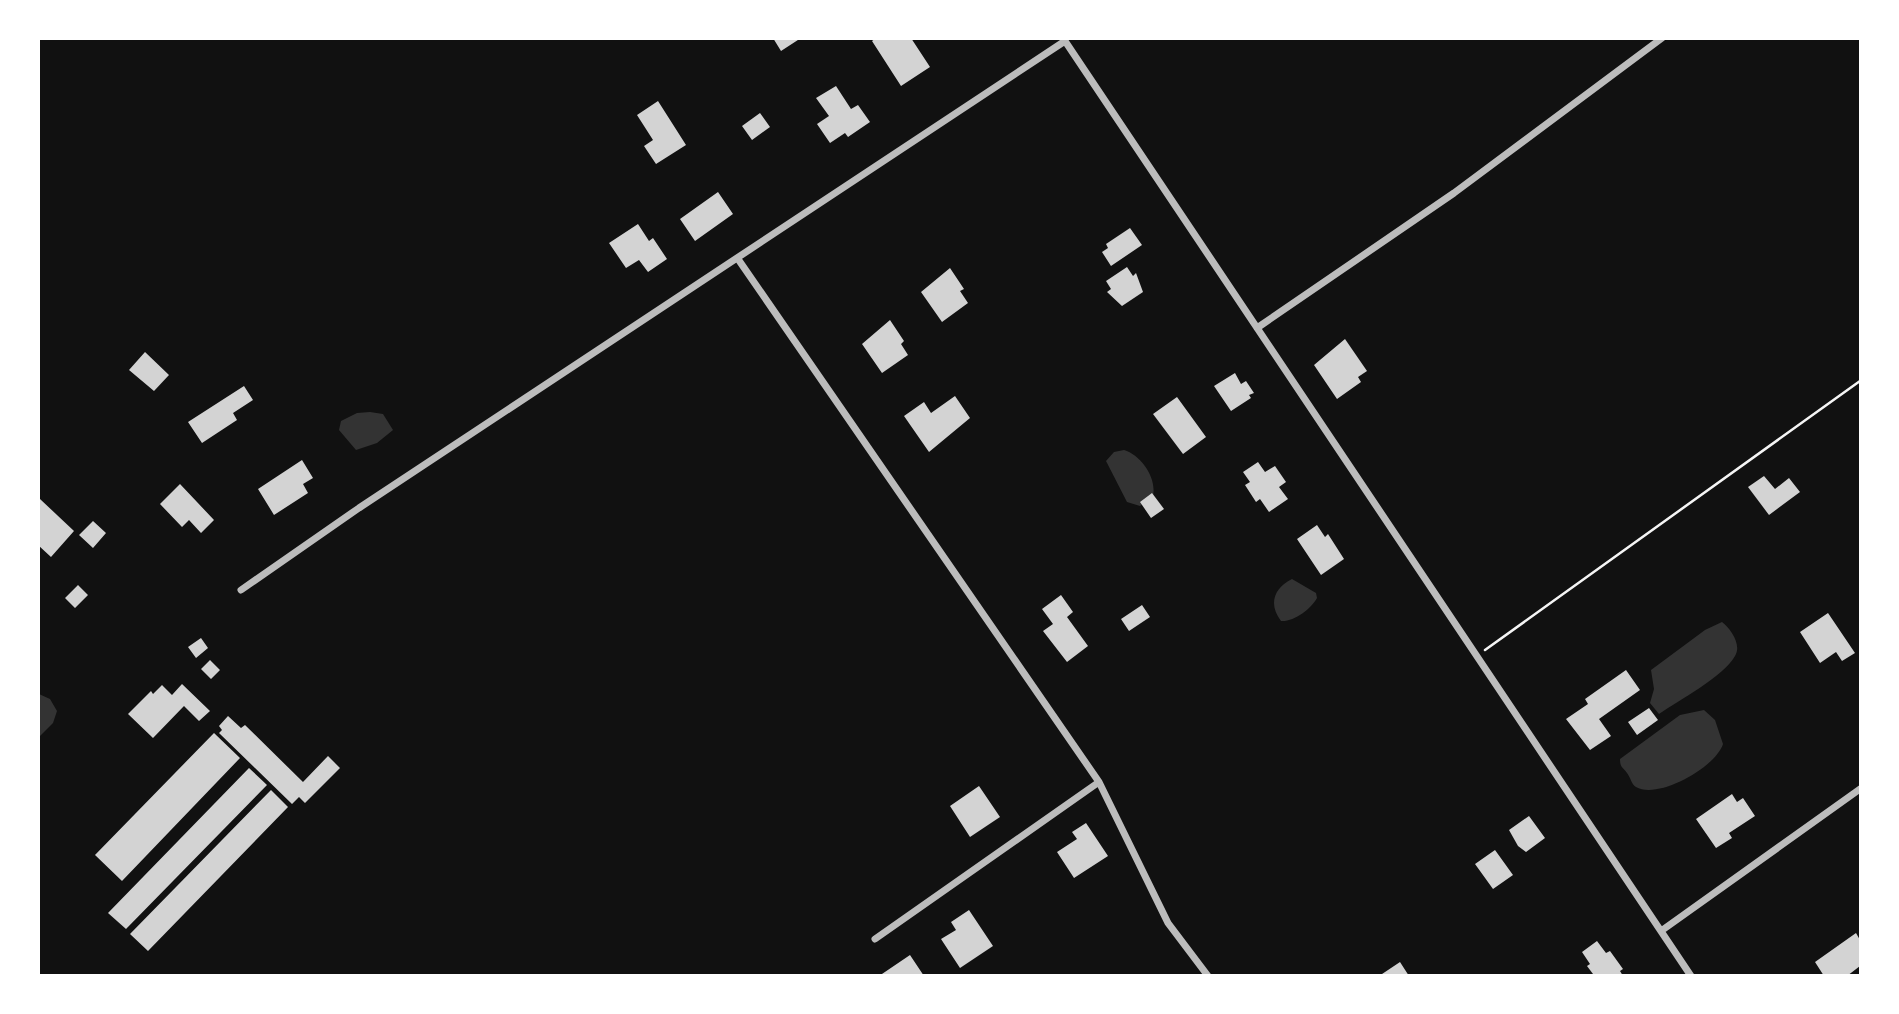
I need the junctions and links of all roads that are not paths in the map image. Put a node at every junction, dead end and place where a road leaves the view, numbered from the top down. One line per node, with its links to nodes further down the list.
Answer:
1 (1662, 38): 4 (street)
2 (1064, 40): 3 (street); 4 (street)
3 (738, 259): 5 (street); 6 (street)
4 (1257, 328): 8 (street)
5 (240, 590)
6 (1099, 782): 9 (street); 10 (street)
7 (1860, 789): 8 (street)
8 (1661, 931): 11 (street)
9 (875, 939)
10 (1208, 975)
11 (1690, 975)

